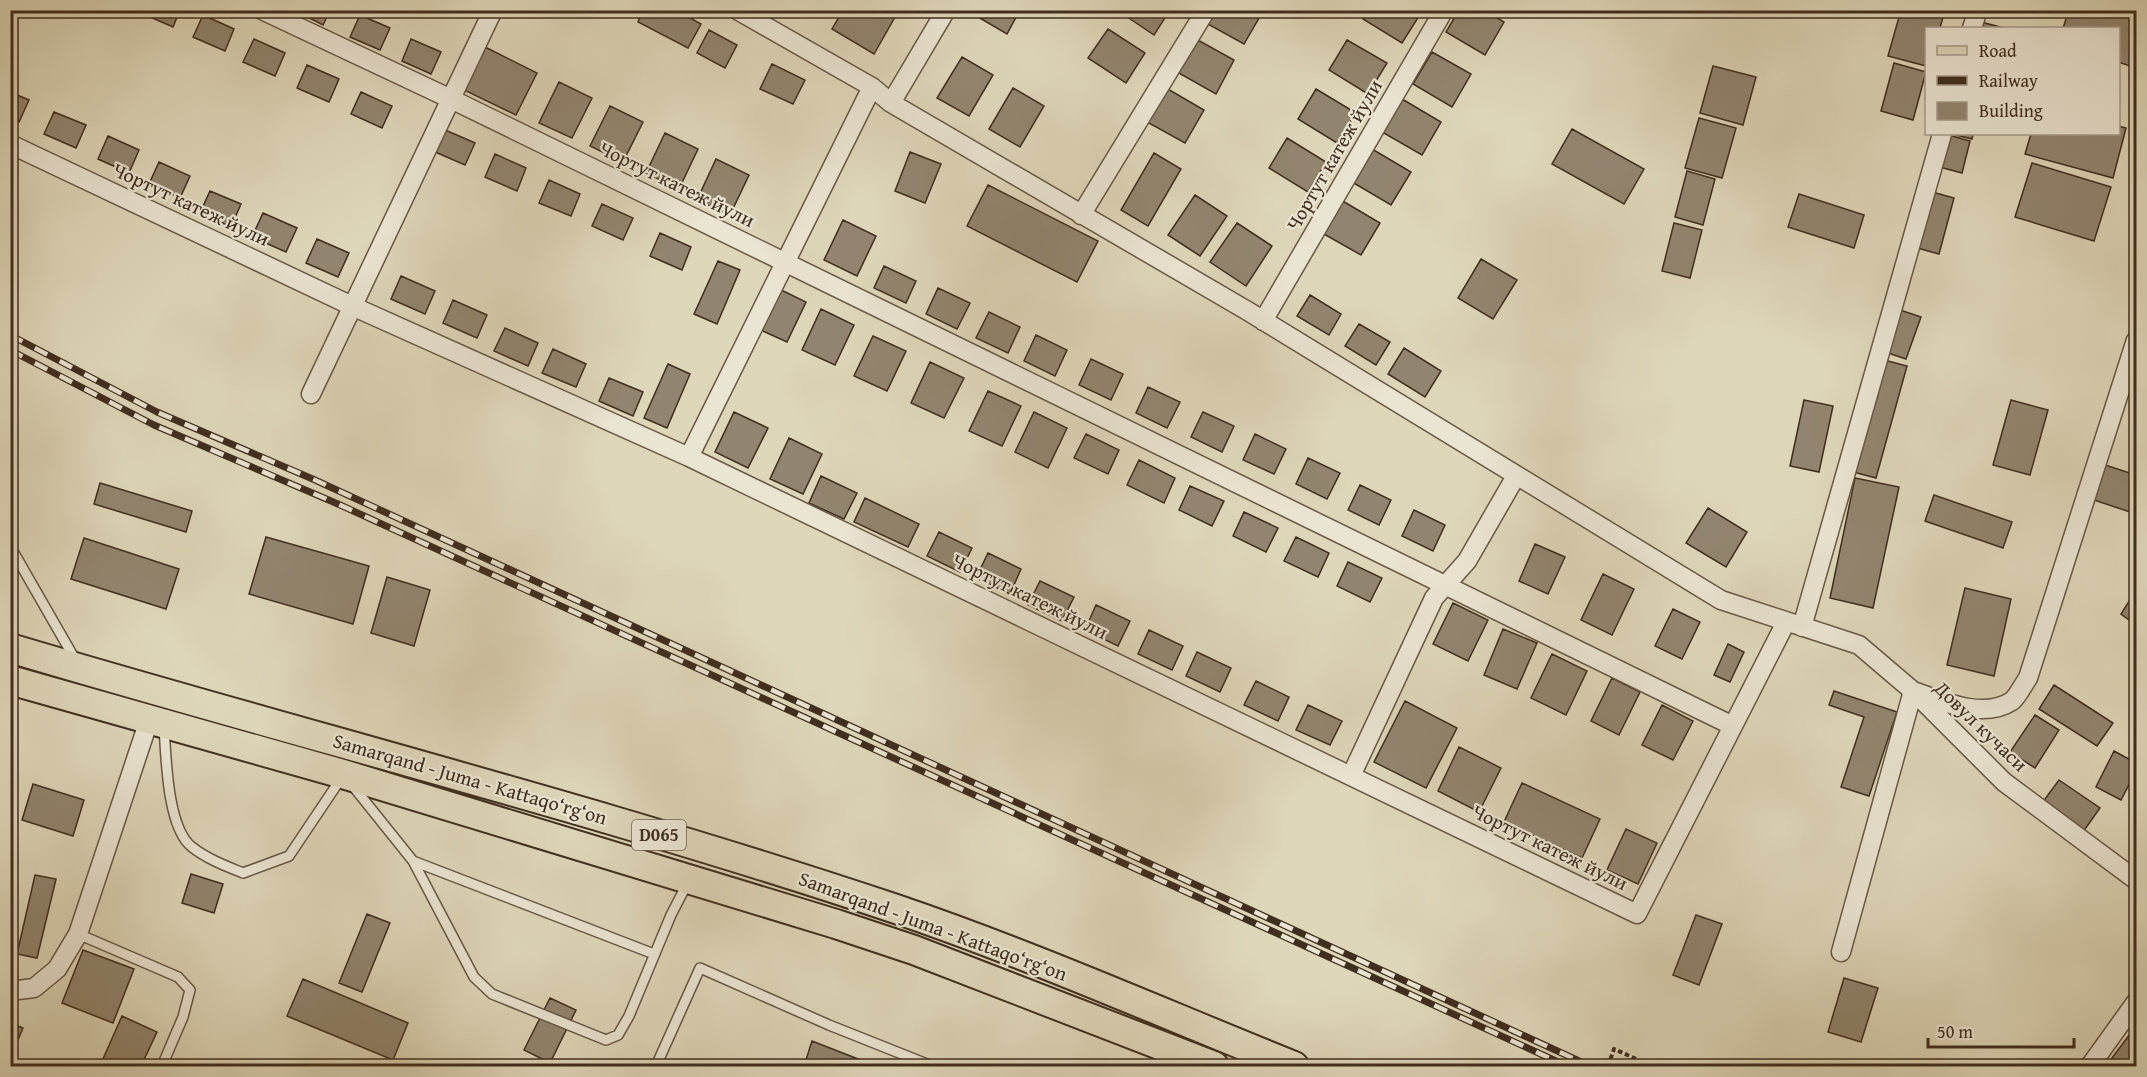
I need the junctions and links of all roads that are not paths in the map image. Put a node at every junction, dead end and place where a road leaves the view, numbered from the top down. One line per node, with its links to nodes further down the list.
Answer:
1 (262, 10): 10 (street, Чортут катеж йули)
2 (493, 10): 10 (street)
3 (737, 10): 9 (street)
4 (946, 10): 11 (street)
5 (1206, 10): 14 (street)
6 (1444, 10): 17 (street, Чортут катеж йули)
7 (1978, 10): 8 (street)
8 (1972, 27)
9 (872, 87): 11 (street); 15 (street)
10 (451, 99): 15 (street, Чортут катеж йули); 16 (street)
11 (891, 103): 14 (street)
12 (1942, 135): 24 (street, Чортут катеж йули)
13 (10, 144): 16 (street, Чортут катеж йули)
14 (1081, 215): 17 (street)
15 (785, 262): 20 (street); 23 (street, Чортут катеж йули)
16 (352, 306): 19 (street); 20 (street, Чортут катеж йули)
17 (1263, 321): 21 (street)
18 (2136, 340): 28 (street)
19 (311, 394)
20 (689, 457): 33 (street, Чортут катеж йули)
21 (1516, 476): 23 (street); 24 (street)
22 (10, 546): 26 (lane)
23 (1445, 585): 31 (street, Чортут катеж йули); 33 (street)
24 (1794, 625): 28 (street, Довул кучаси); 31 (street, Чортут катеж йули)
25 (10, 648): 26 (main road, Samarqand - Juma - Kattaqo‘rg‘on / D065)
26 (80, 669): 29 (main road); 46 (main road, Samarqand - Juma - Kattaqo‘rg‘on / D065)
27 (10, 680): 29 (main road, Samarqand - Juma - Kattaqo‘rg‘on / D065)
28 (1913, 691): 35 (street, Довул кучаси); 38 (street)
29 (72, 697): 30 (main road, Samarqand - Juma - Kattaqo‘rg‘on / D065)
30 (157, 722): 32 (main road, Samarqand - Juma - Kattaqo‘rg‘on / D065); 32 (lane); 37 (street)
31 (1733, 726): 33 (street, Чортут катеж йули)
32 (343, 774): 34 (lane); 36 (main road, Samarqand - Juma - Kattaqo‘rg‘on / D065)
33 (1351, 776)
34 (413, 861): 39 (lane); 39 (lane)
35 (2136, 880)
36 (689, 881): 39 (lane); 45 (main road, Samarqand - Juma - Kattaqo‘rg‘on / D065)
37 (78, 933): 40 (street); 42 (lane)
38 (1841, 952)
39 (654, 954)
40 (10, 991)
41 (2136, 1002): 47 (street)
42 (162, 1066)
43 (656, 1066): 44 (lane)
44 (932, 1066)
45 (1214, 1066)
46 (1294, 1066)
47 (2090, 1066)

